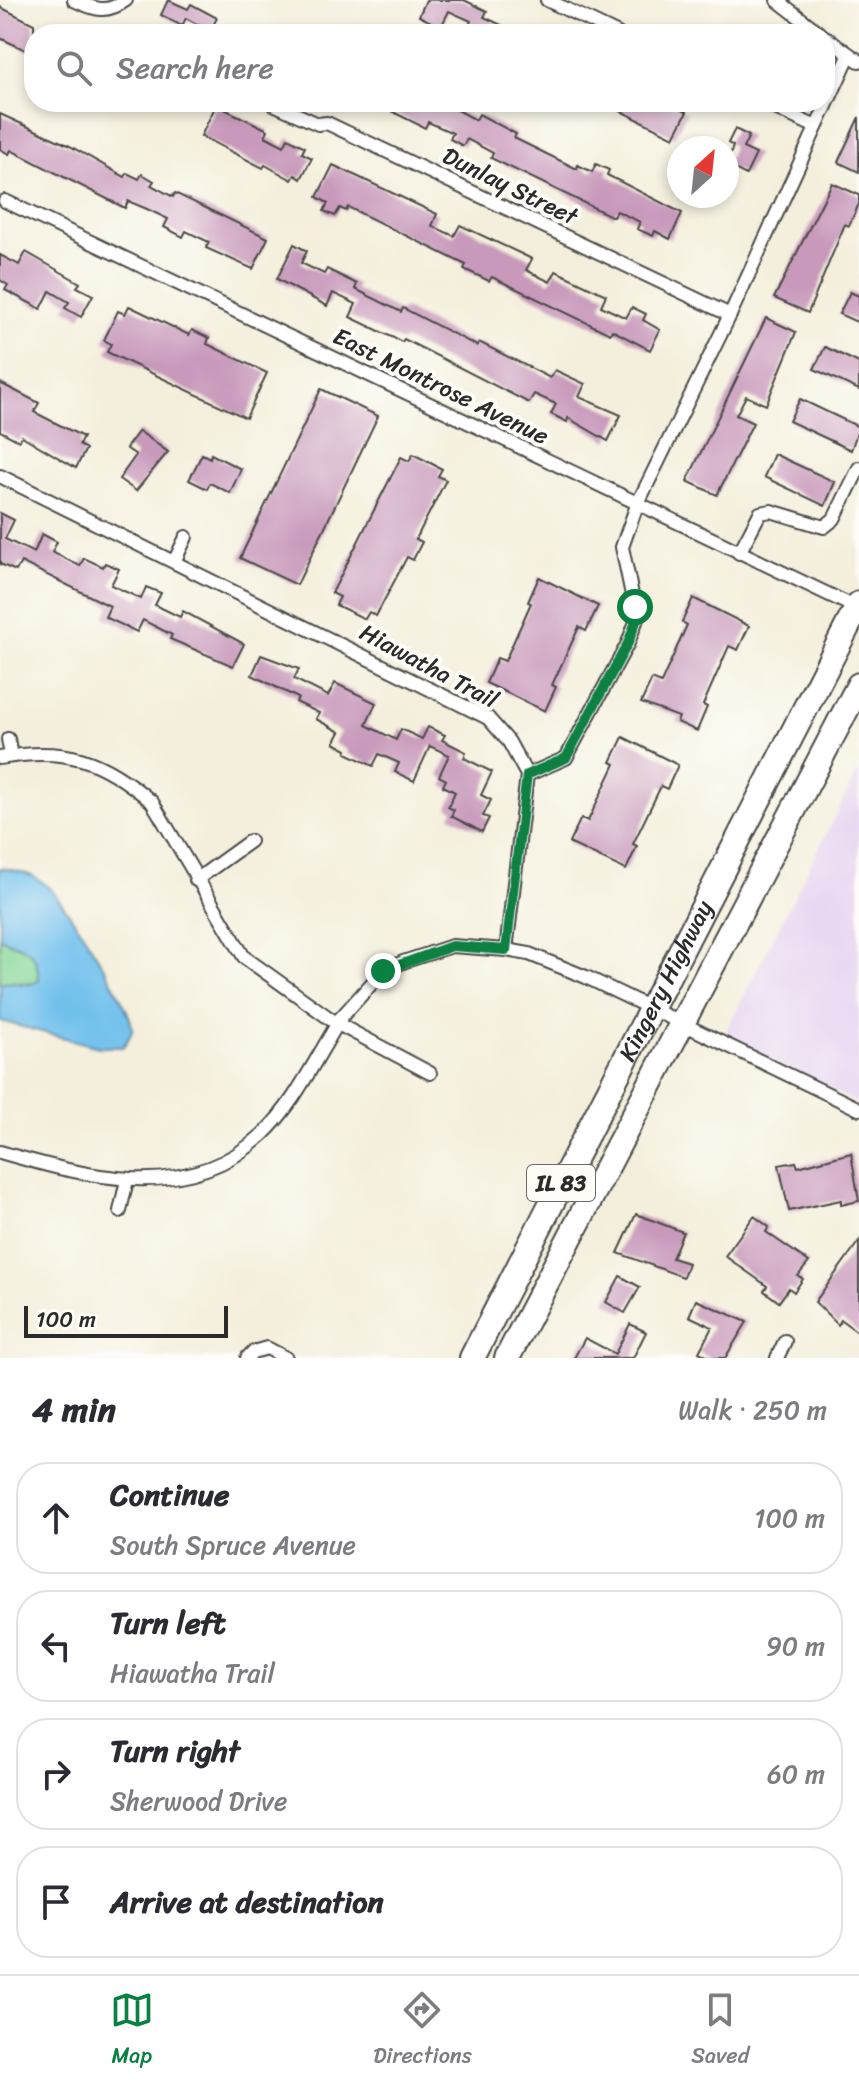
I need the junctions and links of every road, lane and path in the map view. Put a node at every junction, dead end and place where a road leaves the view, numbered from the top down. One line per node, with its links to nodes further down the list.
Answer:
1 (74, 0): 2 (street)
2 (126, 0)
3 (547, 0): 5 (street)
4 (777, 0): 6 (street)
5 (597, 24)
6 (808, 24)
7 (835, 45): 8 (street)
8 (854, 58): 9 (street)
9 (835, 92)
10 (291, 112): 15 (street, Dunlay Street)
11 (784, 112): 13 (street)
12 (824, 112): 13 (street)
13 (816, 127): 15 (street)
14 (5, 201): 18 (street, East Montrose Avenue)
15 (730, 315): 18 (street)
16 (859, 468): 20 (street)
17 (0, 476): 21 (street, Hiawatha Trail)
18 (637, 505): 20 (street, East Montrose Avenue); 26 (street)
19 (186, 537): 21 (street)
20 (739, 553): 22 (street, East Montrose Avenue)
21 (175, 560): 26 (street, Hiawatha Trail)
22 (858, 607): 30 (highway, Kingery Highway / IL 83)
23 (859, 685): 32 (highway, Kingery Highway / IL 83)
24 (8, 739): 25 (street)
25 (6, 757): 28 (street)
26 (527, 775): 29 (street)
27 (250, 841): 28 (street)
28 (196, 880): 31 (street)
29 (506, 950): 30 (street); 31 (street)
30 (650, 1007): 32 (street); 41 (highway, Kingery Highway / IL 83)
31 (337, 1023): 33 (street); 36 (street)
32 (681, 1024): 34 (street); 42 (highway, Kingery Highway / IL 83)
33 (430, 1073)
34 (859, 1109)
35 (0, 1152): 36 (street)
36 (127, 1180): 37 (street)
37 (120, 1211)
38 (785, 1341): 43 (street)
39 (247, 1358): 40 (street)
40 (286, 1358)
41 (472, 1358)
42 (507, 1358)
43 (777, 1358)

